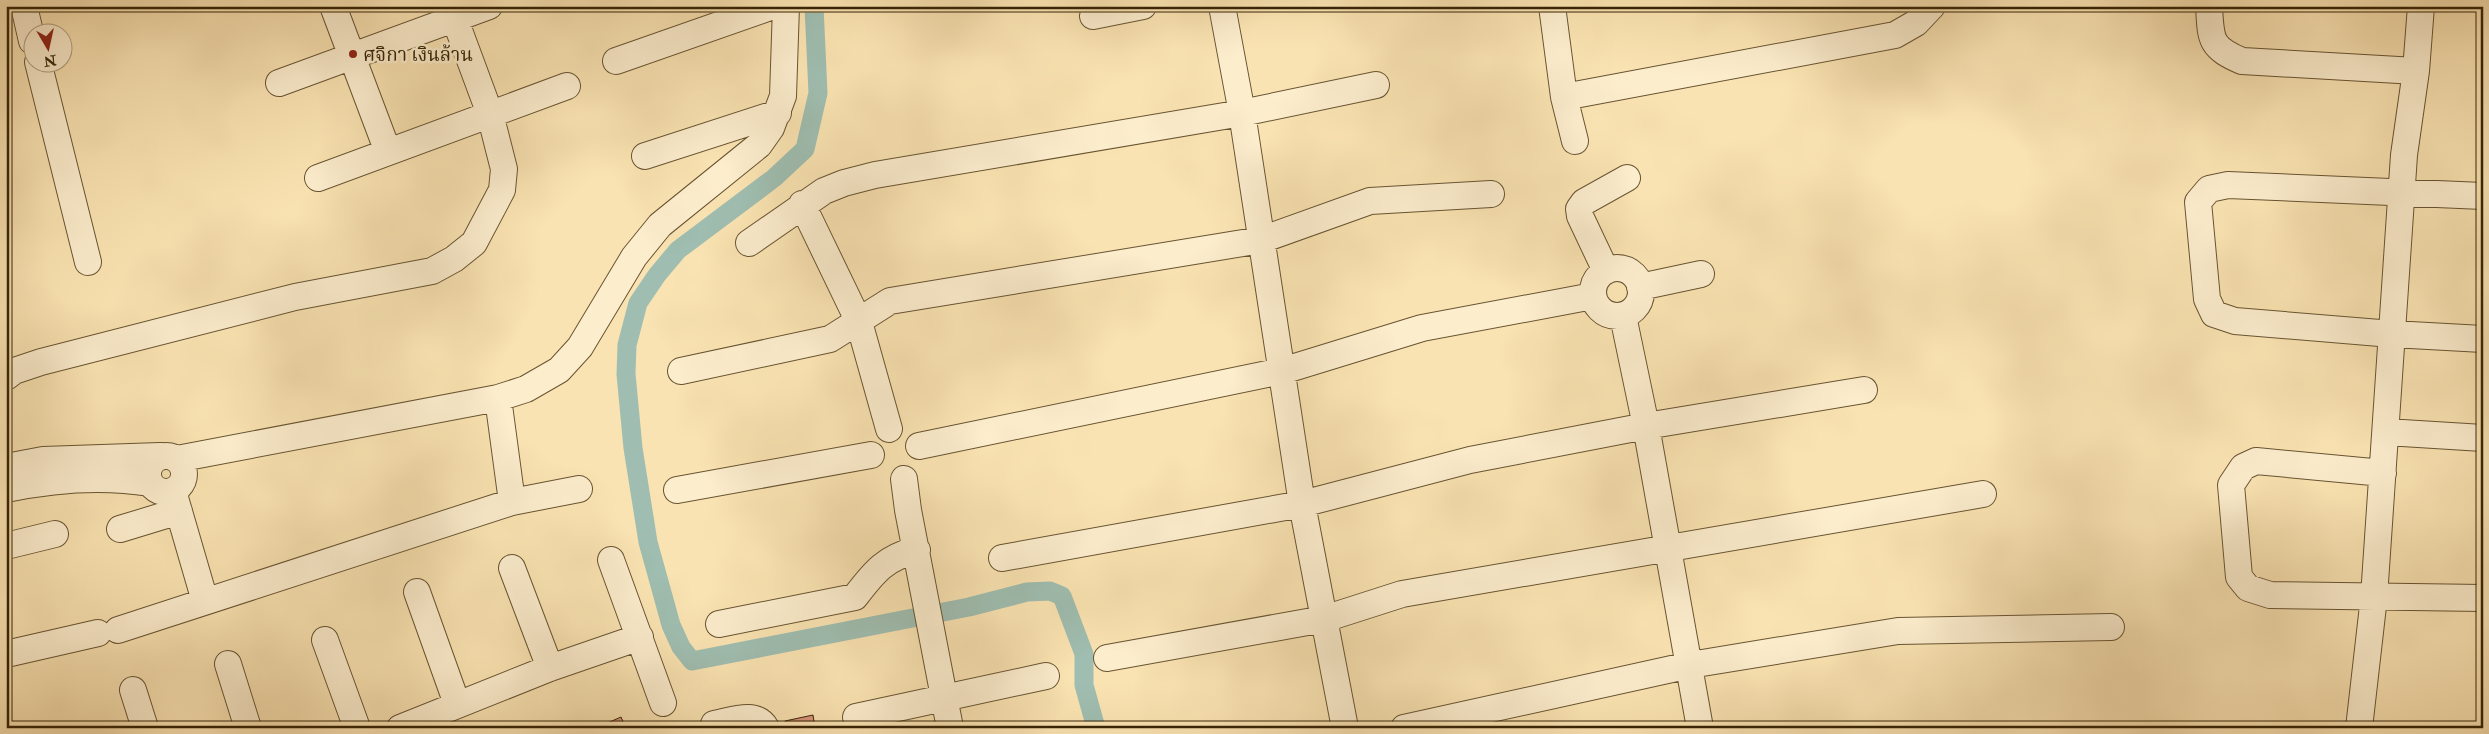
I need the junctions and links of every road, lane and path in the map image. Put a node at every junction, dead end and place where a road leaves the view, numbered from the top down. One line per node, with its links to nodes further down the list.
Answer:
1 (24, 6): 14 (street)
2 (333, 6): 15 (street)
3 (489, 6): 12 (street)
4 (773, 6): 16 (street)
5 (786, 6): 24 (street)
6 (1143, 6): 13 (street)
7 (1222, 6): 23 (street)
8 (1552, 6): 22 (street)
9 (1932, 6): 22 (street)
10 (2209, 6): 17 (street)
11 (2421, 6): 17 (street)
12 (452, 13): 15 (street); 25 (street)
13 (1093, 16)
14 (28, 22)
15 (352, 57): 19 (street); 27 (street)
16 (616, 61)
17 (2416, 71): 32 (street)
18 (40, 72): 37 (street)
19 (279, 83)
20 (1376, 85): 23 (street)
21 (567, 86): 25 (street)
22 (1564, 97): 26 (street)
23 (1242, 112): 34 (street); 35 (street)
24 (778, 113): 28 (street); 50 (street)
25 (490, 114): 27 (street); 48 (street)
26 (1575, 141)
27 (388, 152): 29 (street)
28 (645, 156)
29 (318, 178)
30 (1627, 178): 38 (street)
31 (1491, 194): 35 (street)
32 (2402, 194): 33 (street); 44 (street); 44 (street)
33 (2483, 196)
34 (802, 204): 36 (street); 43 (street)
35 (1262, 240): 43 (street); 47 (street)
36 (748, 243)
37 (88, 262)
38 (1606, 271): 40 (street); 41 (street)
39 (1702, 274): 40 (street)
40 (1640, 287): 42 (street)
41 (1593, 296): 42 (street); 47 (street)
42 (1623, 316): 51 (street)
43 (859, 322): 46 (street); 52 (street)
44 (2392, 334): 45 (street); 53 (street)
45 (2483, 339)
46 (681, 371)
47 (1282, 371): 55 (street); 67 (street)
48 (6, 377)
49 (1864, 390): 51 (street)
50 (498, 398): 57 (street); 66 (street)
51 (1646, 426): 67 (street); 71 (street)
52 (889, 429): 55 (street); 56 (street)
53 (2386, 432): 54 (street); 59 (street)
54 (2483, 438)
55 (919, 446): 60 (street)
56 (871, 455): 60 (street); 63 (street)
57 (169, 458): 58 (street); 65 (street)
58 (6, 466)
59 (2383, 473): 77 (street); 77 (street)
60 (904, 479): 72 (street)
61 (6, 489): 65 (street)
62 (579, 489): 66 (street)
63 (677, 490)
64 (1983, 494): 71 (street)
65 (167, 495): 68 (street); 79 (street)
66 (512, 502): 79 (street)
67 (1302, 504): 73 (street); 80 (street)
68 (120, 528)
69 (55, 534): 70 (street)
70 (6, 546)
71 (1667, 549): 80 (street); 88 (street)
72 (917, 550): 81 (street); 92 (street)
73 (1002, 558)
74 (611, 560): 83 (street)
75 (512, 568): 89 (street)
76 (417, 592): 94 (street)
77 (2374, 597): 78 (street); 106 (street)
78 (2483, 598)
79 (205, 601): 85 (street)
80 (1324, 619): 86 (street); 103 (street)
81 (719, 624)
82 (2110, 627): 88 (street)
83 (640, 637): 89 (street); 93 (street)
84 (325, 640): 99 (street)
85 (6, 654)
86 (1108, 658)
87 (228, 664): 98 (street)
88 (1690, 665): 104 (street); 105 (street)
89 (550, 668): 94 (street)
90 (1046, 676): 92 (street)
91 (133, 690): 97 (street)
92 (945, 696): 95 (street); 102 (street)
93 (663, 703)
94 (456, 704): 100 (street)
95 (856, 717)
96 (714, 724): 101 (street)
97 (145, 728)
98 (248, 728)
99 (357, 728)
100 (400, 728)
101 (766, 728)
102 (950, 728)
103 (1345, 728)
104 (1404, 728)
105 (1700, 728)
106 (2358, 728)

